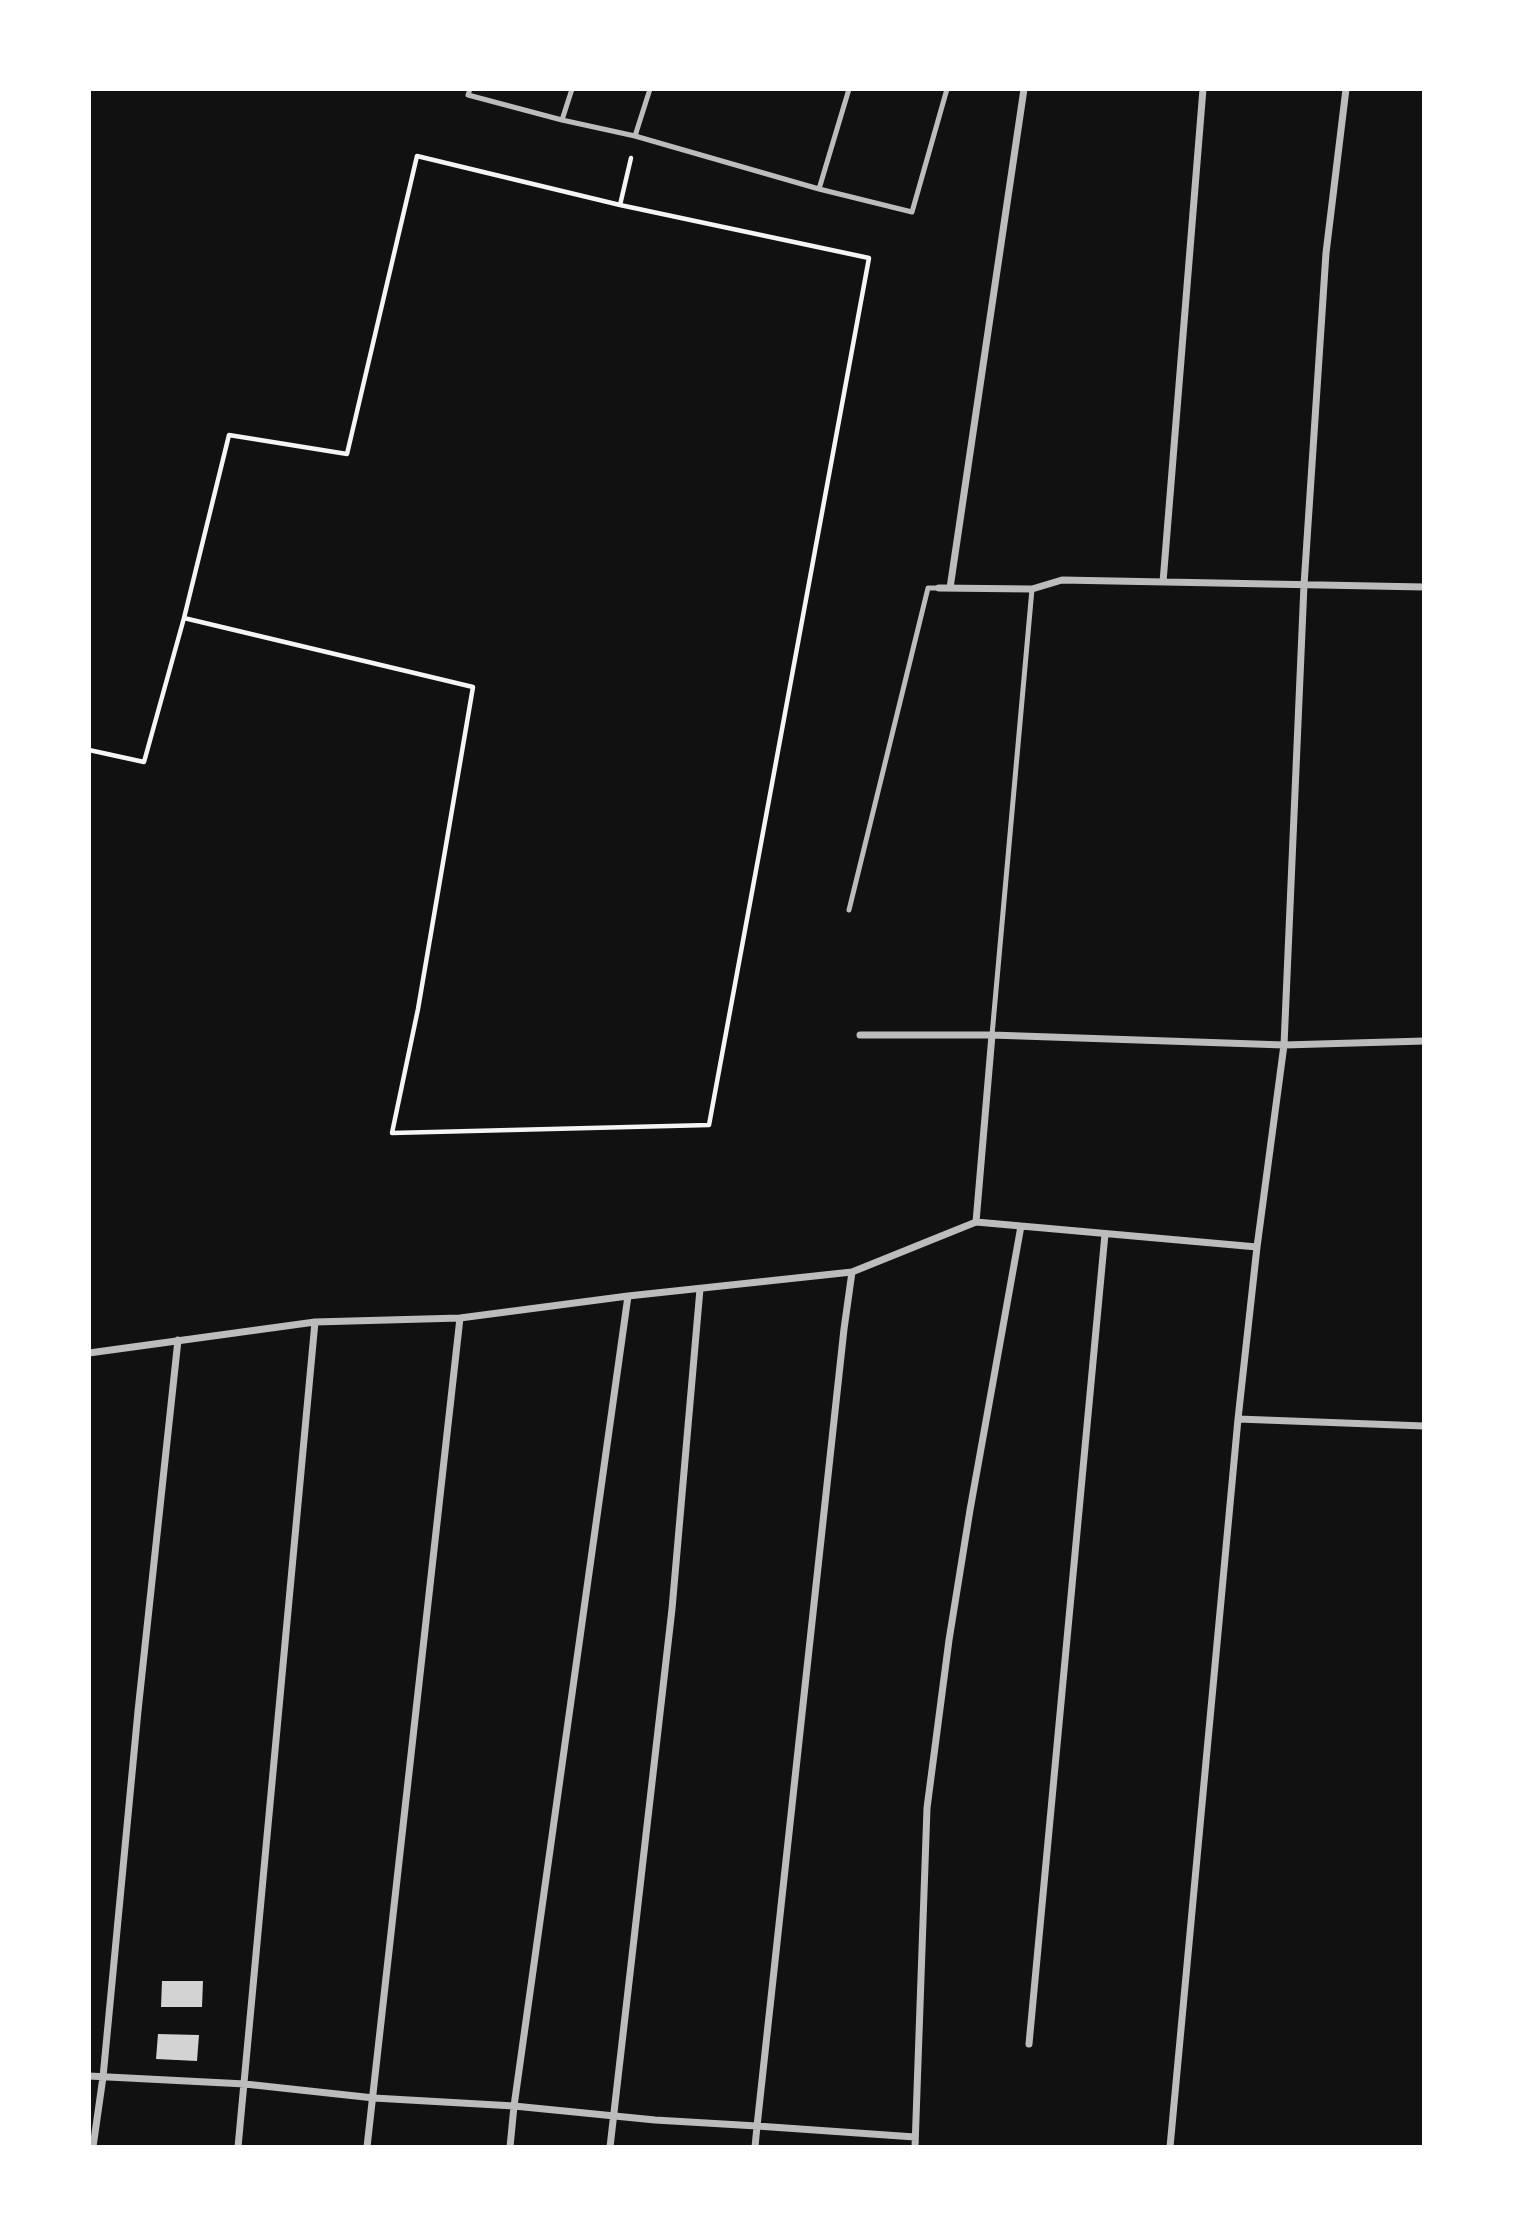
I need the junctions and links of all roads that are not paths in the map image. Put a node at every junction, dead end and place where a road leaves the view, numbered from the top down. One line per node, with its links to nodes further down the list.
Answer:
1 (470, 89): 9 (lane)
2 (572, 89): 9 (lane)
3 (650, 89): 10 (lane)
4 (849, 89): 11 (lane)
5 (947, 89): 11 (lane)
6 (1024, 89): 16 (street)
7 (1203, 89): 12 (street)
8 (1346, 89): 13 (street)
9 (562, 120): 10 (lane)
10 (635, 136): 11 (lane)
11 (819, 189)
12 (1163, 582): 13 (street); 17 (street)
13 (1304, 585): 14 (street); 22 (street)
14 (1424, 587)
15 (939, 588): 16 (street); 18 (lane)
16 (950, 588): 17 (street)
17 (1032, 589): 20 (lane)
18 (849, 910)
19 (860, 1035): 20 (street)
20 (992, 1035): 22 (street); 23 (street)
21 (1424, 1041): 22 (street)
22 (1284, 1045): 26 (street)
23 (976, 1222): 24 (street); 27 (street)
24 (1021, 1226): 25 (street); 44 (street)
25 (1105, 1234): 26 (street); 36 (street)
26 (1257, 1247): 34 (street)
27 (852, 1272): 28 (street); 43 (street)
28 (700, 1289): 29 (street); 42 (street)
29 (628, 1296): 30 (street); 41 (street)
30 (460, 1318): 31 (street); 40 (street)
31 (315, 1322): 32 (street); 39 (street)
32 (178, 1340): 33 (street); 38 (street)
33 (89, 1353)
34 (1238, 1419): 35 (street); 52 (street)
35 (1424, 1426)
36 (1029, 2043)
37 (89, 2076): 38 (street)
38 (103, 2077): 39 (street); 45 (street)
39 (244, 2084): 40 (street); 46 (street)
40 (374, 2098): 41 (street); 47 (street)
41 (514, 2106): 42 (street); 48 (street)
42 (614, 2116): 43 (street); 49 (street)
43 (757, 2126): 44 (street); 50 (street)
44 (915, 2137): 51 (street)
45 (93, 2147)
46 (238, 2147)
47 (367, 2147)
48 (510, 2147)
49 (610, 2147)
50 (755, 2147)
51 (915, 2147)
52 (1170, 2147)

